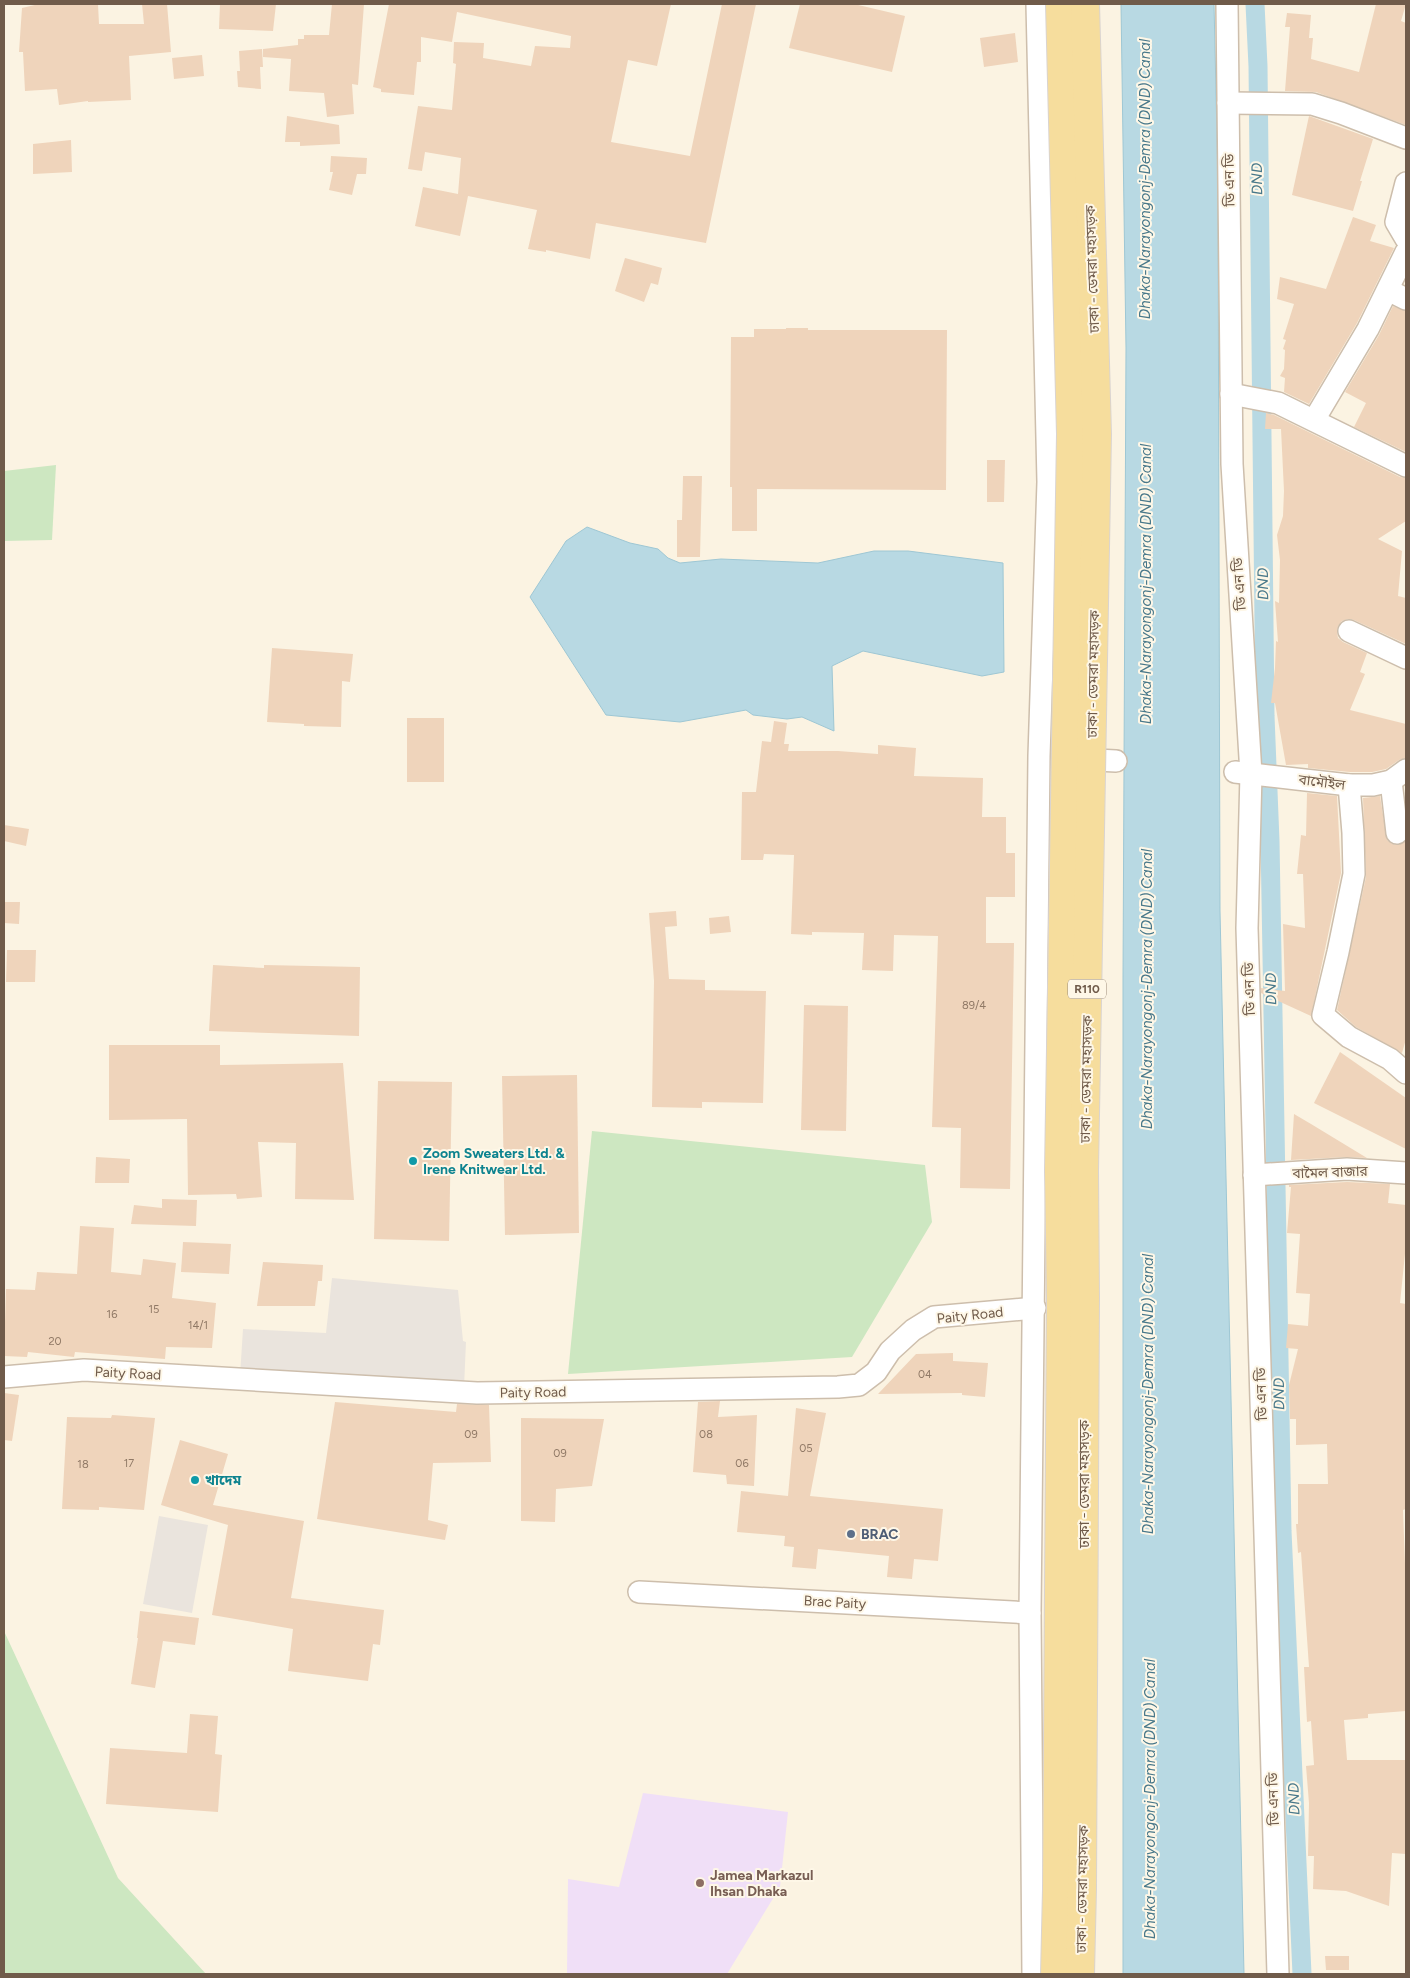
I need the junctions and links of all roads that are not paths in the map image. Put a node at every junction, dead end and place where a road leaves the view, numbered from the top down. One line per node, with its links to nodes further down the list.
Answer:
1 (1037, 4): 16 (street)
2 (1060, 4): 30 (main road, ঢাকা - ডেমরা মহাসড়ক / R110, bridge)
3 (1085, 4): 31 (main road, ঢাকা - ডেমরা মহাসড়ক / R110, bridge)
4 (1227, 4): 5 (street, ডি এন ডি)
5 (1228, 103): 6 (street); 11 (street, ডি এন ডি)
6 (1406, 138)
7 (1406, 183): 8 (street)
8 (1406, 239)
9 (1406, 252): 10 (street)
10 (1397, 294): 12 (street)
11 (1231, 394): 12 (street); 18 (street, ডি এন ডি)
12 (1314, 420): 13 (street)
13 (1406, 466)
14 (1349, 631): 15 (street)
15 (1406, 658)
16 (1039, 756): 17 (street); 25 (street)
17 (1116, 761)
18 (1243, 773): 20 (street, বামৌইল); 24 (street, ডি এন ডি)
19 (1399, 776): 20 (street, বামৌইল); 21 (street)
20 (1349, 785): 22 (street)
21 (1397, 833)
22 (1406, 1073)
23 (1406, 1173): 24 (street, বামৈল বাজার)
24 (1254, 1176): 32 (street, ডি এন ডি)
25 (1035, 1308): 26 (street, Paity Road); 28 (street)
26 (4, 1377)
27 (639, 1592): 28 (street, Brac Paity)
28 (1030, 1613): 29 (street)
29 (1032, 1974)
30 (1055, 1974)
31 (1080, 1974)
32 (1278, 1974)

